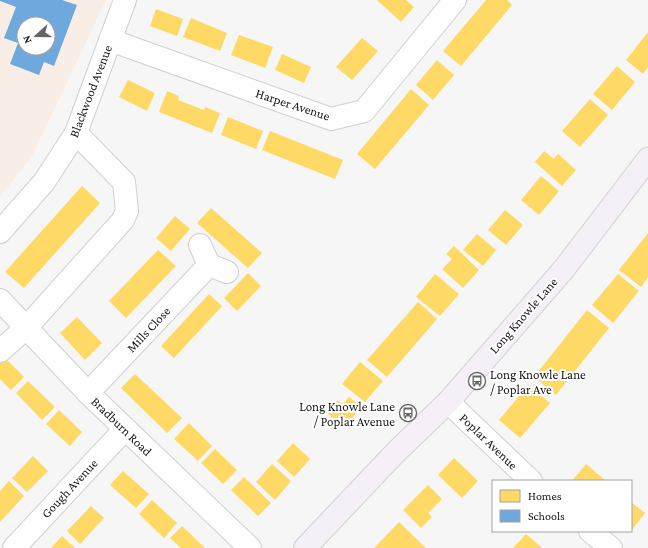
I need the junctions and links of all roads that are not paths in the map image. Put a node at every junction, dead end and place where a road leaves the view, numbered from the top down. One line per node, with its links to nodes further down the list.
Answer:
1 (124, 0): 3 (street, Blackwood Avenue)
2 (452, 1): 3 (street, Harper Avenue)
3 (110, 40): 4 (street, Blackwood Avenue)
4 (76, 133): 6 (street, Blackwood Avenue); 9 (street)
5 (648, 159): 12 (main road, Long Knowle Lane)
6 (0, 232)
7 (200, 245): 11 (street, Mills Close)
8 (0, 300): 9 (street, Bradburn Road)
9 (26, 328): 10 (street); 11 (street, Bradburn Road)
10 (0, 351)
11 (88, 393): 13 (street, Bradburn Road)
12 (448, 402): 14 (street, Poplar Avenue); 18 (main road, Long Knowle Lane)
13 (125, 429): 16 (street, Gough Avenue); 17 (street, Bradburn Road)
14 (530, 480)
15 (591, 532): 19 (street)
16 (14, 548)
17 (250, 548)
18 (305, 548)
19 (611, 548)

